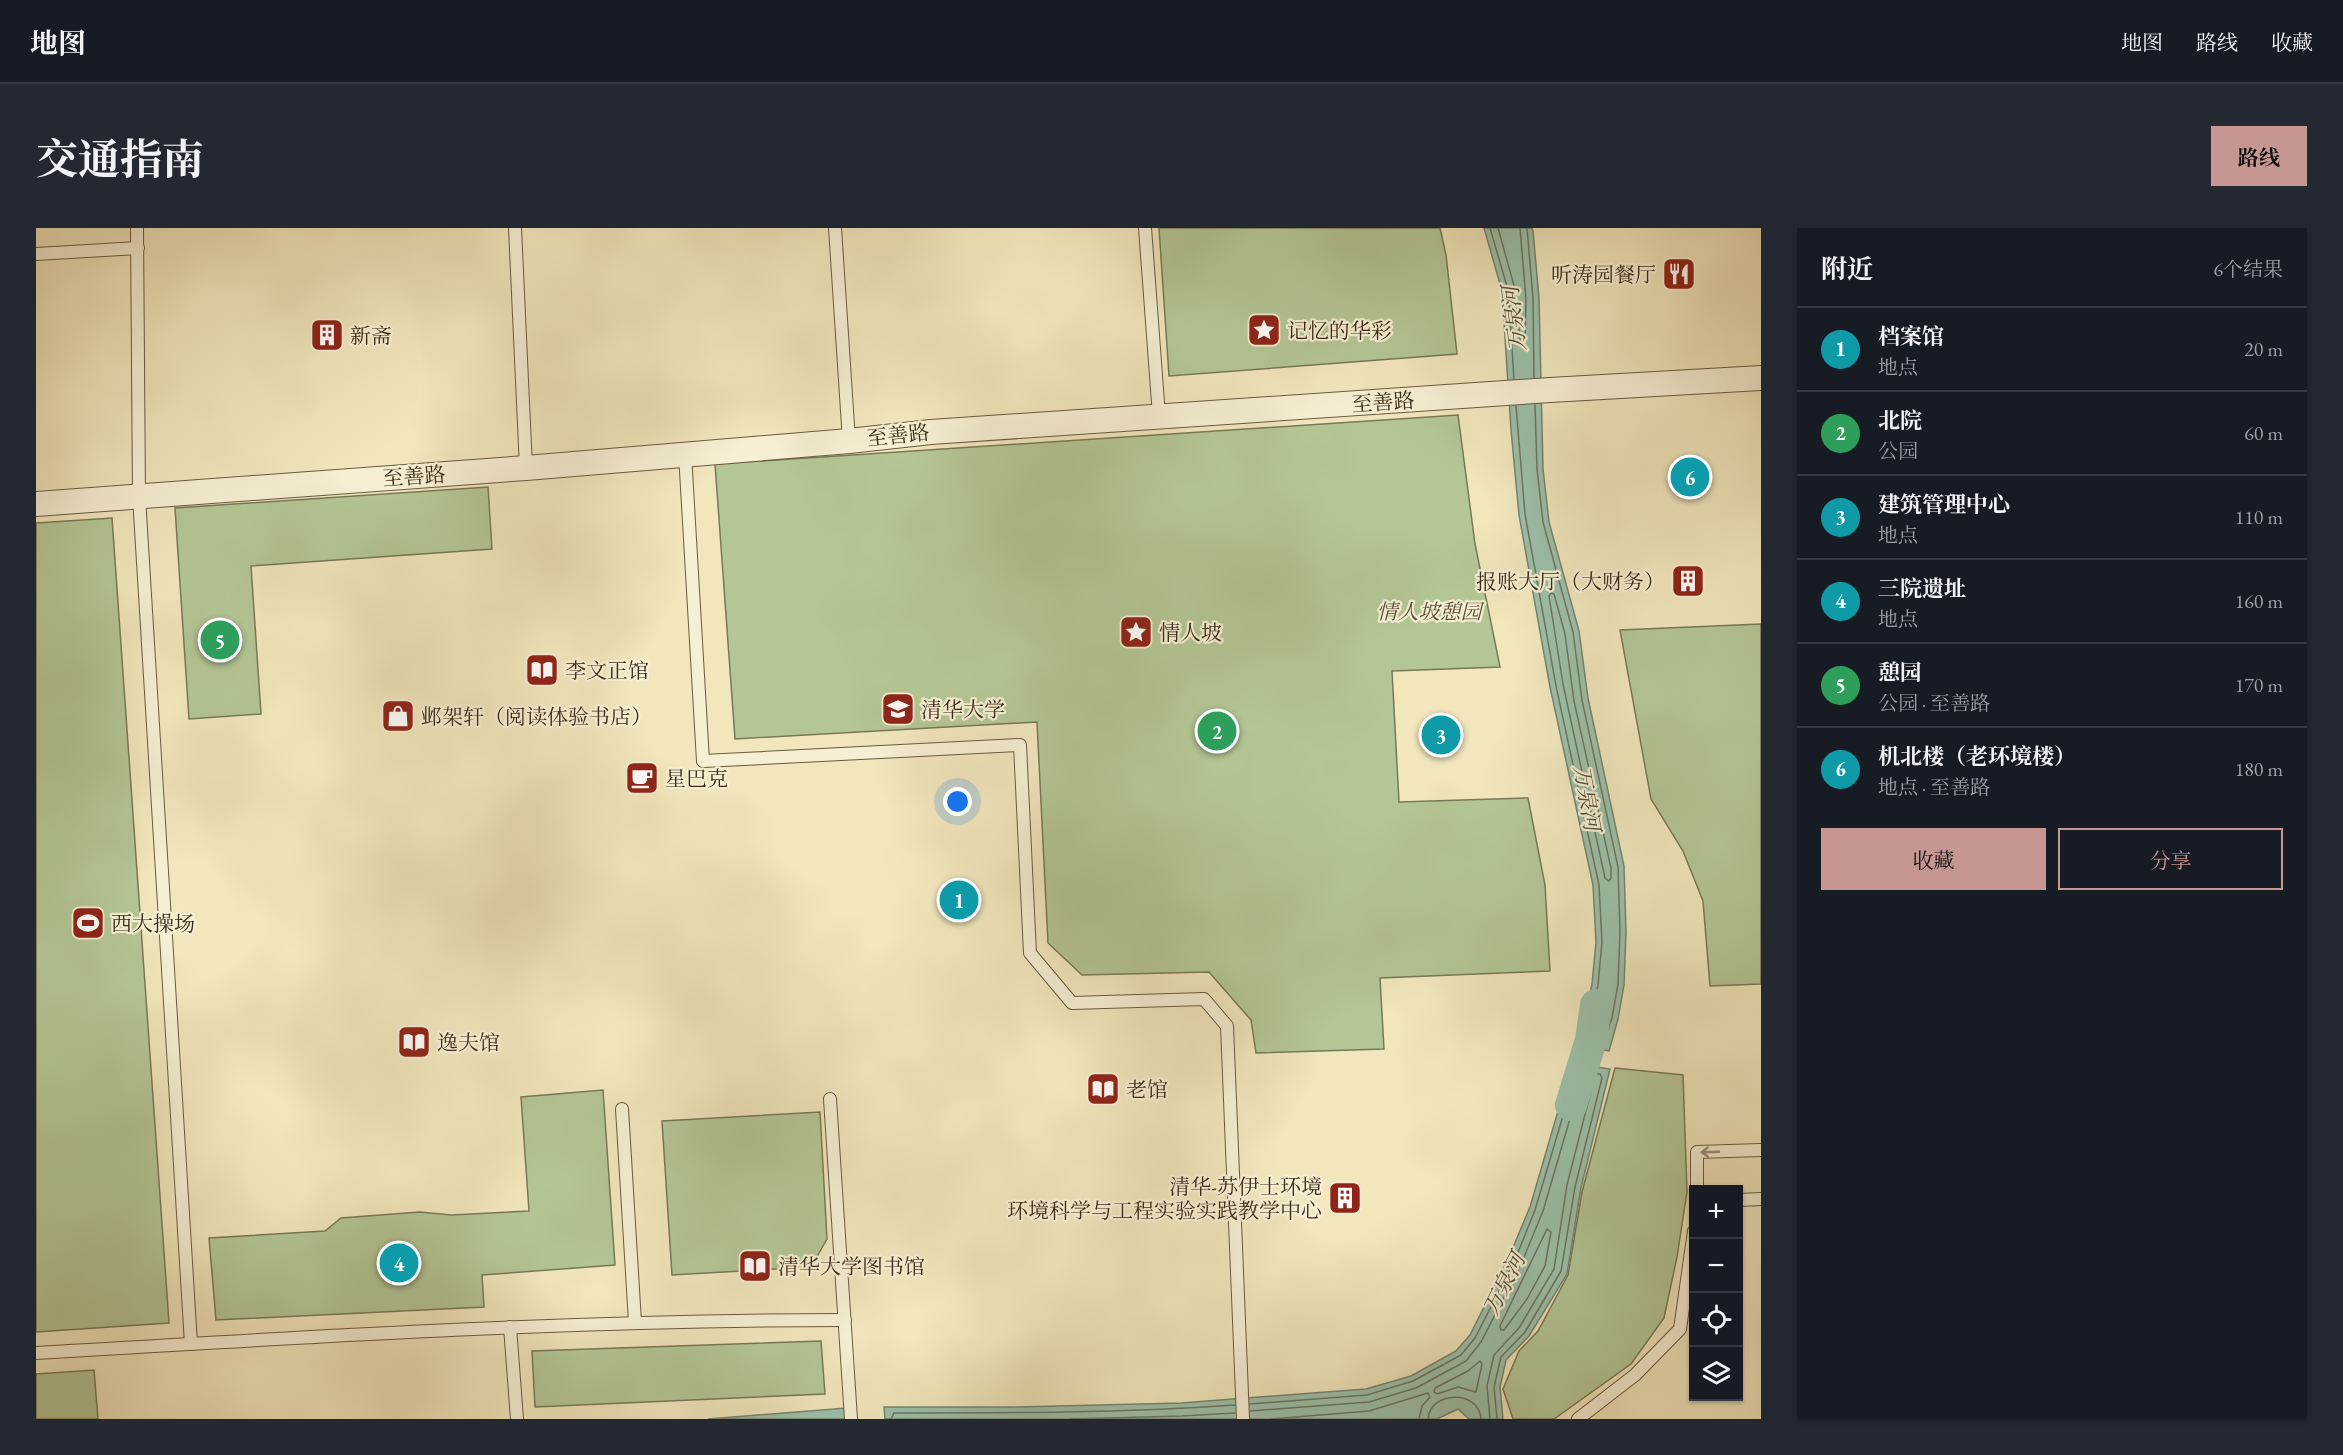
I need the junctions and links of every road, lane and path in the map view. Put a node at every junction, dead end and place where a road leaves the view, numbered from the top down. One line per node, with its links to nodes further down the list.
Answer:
1 (137, 228): 5 (lane)
2 (515, 228): 11 (lane)
3 (835, 228): 9 (lane)
4 (1145, 228): 8 (lane)
5 (138, 248): 6 (lane); 12 (lane)
6 (36, 254)
7 (1761, 378): 8 (street, 至善路)
8 (1159, 416): 9 (street, 至善路)
9 (849, 441): 10 (street, 至善路)
10 (685, 454): 11 (street, 至善路); 28 (lane)
11 (526, 468): 12 (street, 至善路)
12 (139, 497): 13 (street, 至善路); 24 (lane)
13 (36, 504)
14 (830, 1099): 21 (lane)
15 (622, 1109): 22 (lane)
16 (1761, 1150): 17 (lane, one-way to 17)
17 (1697, 1185)
18 (1761, 1199): 19 (lane)
19 (1743, 1200)
20 (1693, 1239): 29 (lane)
21 (845, 1320): 22 (lane); 27 (lane)
22 (635, 1322): 23 (lane)
23 (510, 1327): 24 (lane); 26 (lane)
24 (191, 1344): 25 (lane)
25 (36, 1353)
26 (517, 1418)
27 (851, 1419)
28 (1243, 1419)
29 (1578, 1419)

